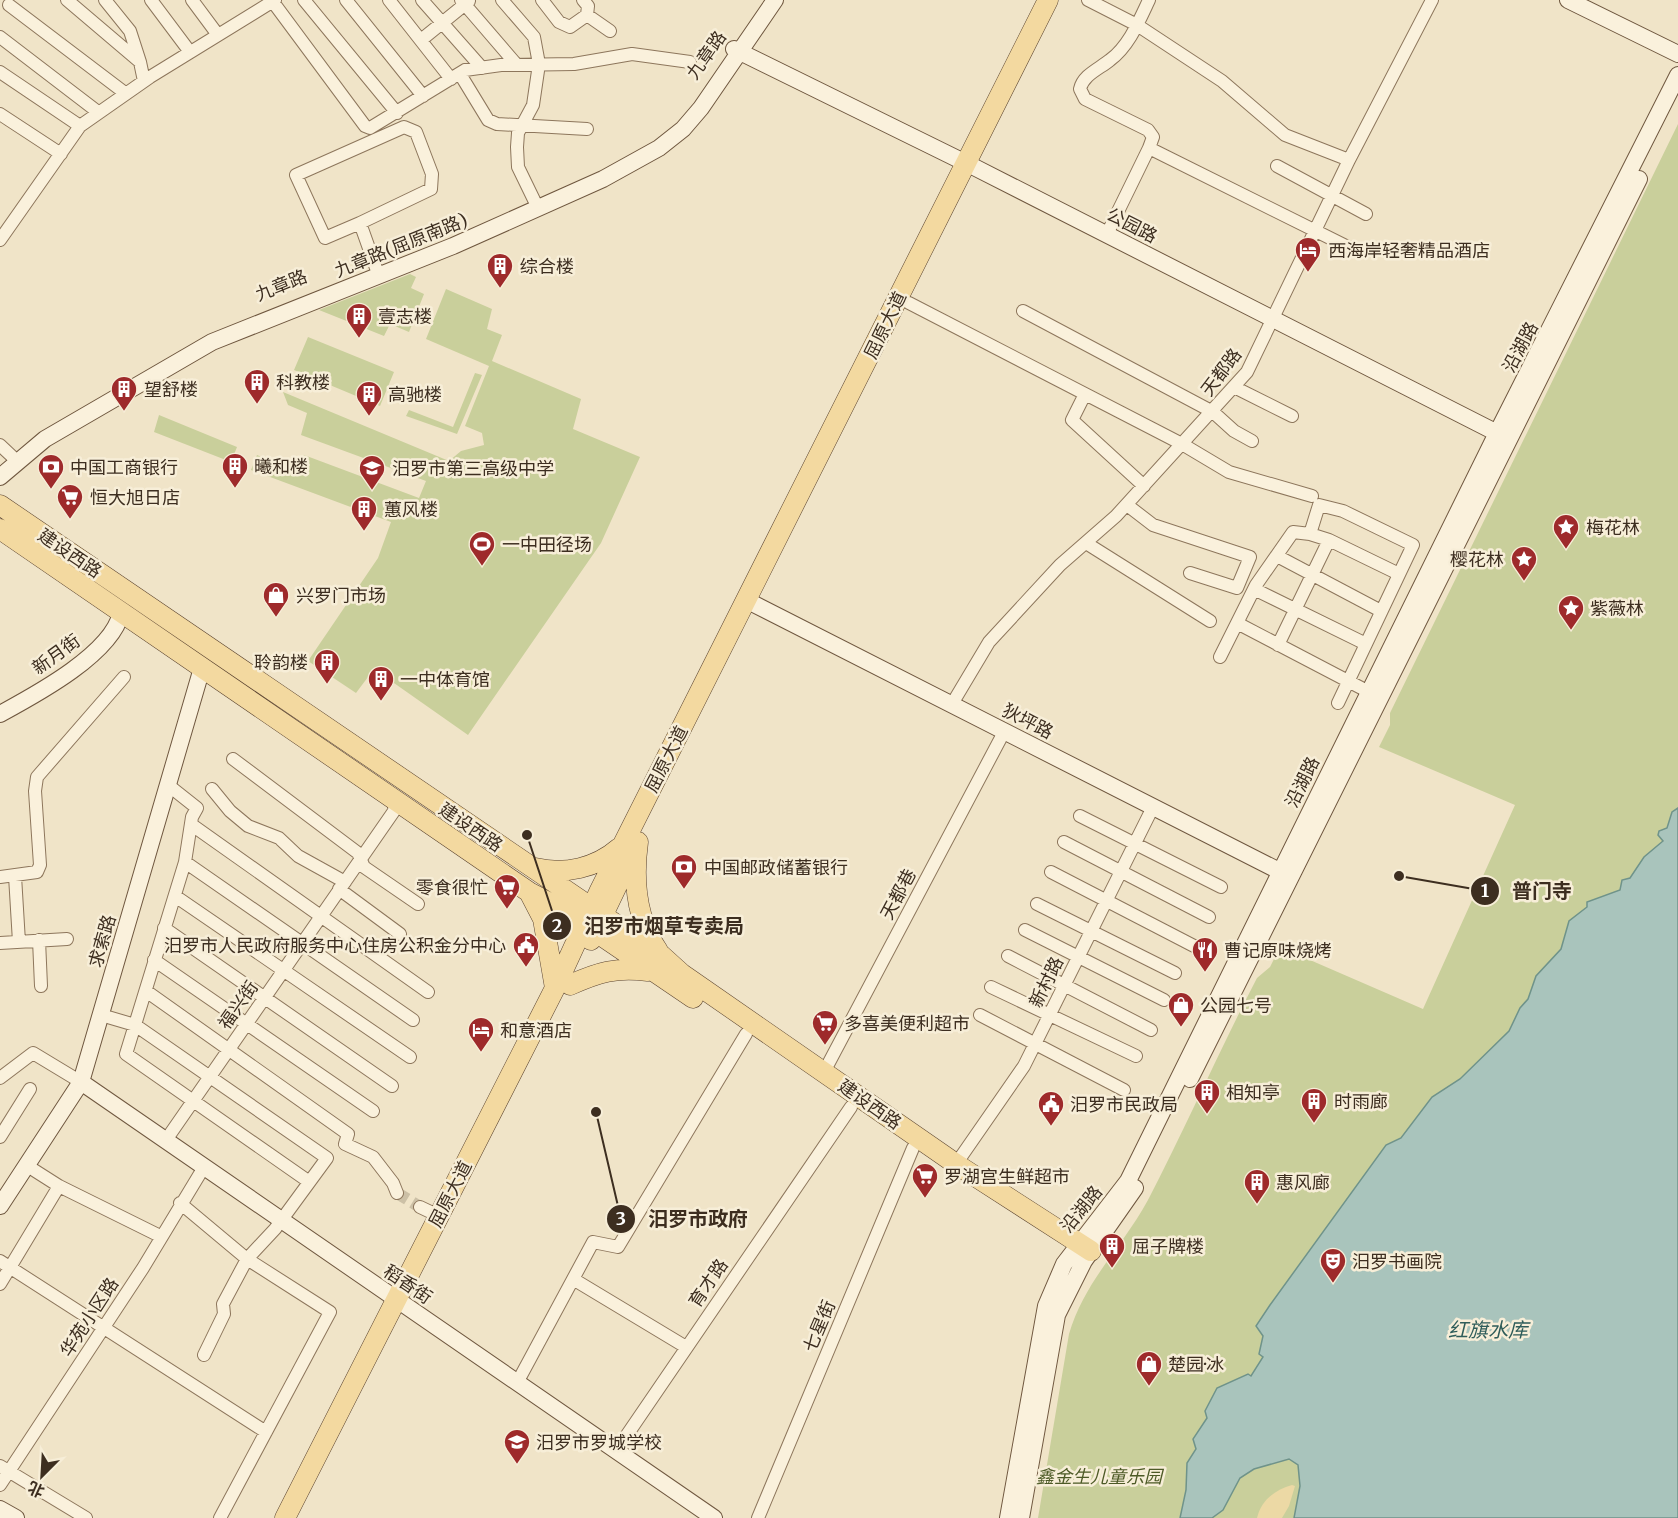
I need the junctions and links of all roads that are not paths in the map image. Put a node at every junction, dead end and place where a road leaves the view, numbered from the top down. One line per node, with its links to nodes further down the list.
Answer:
1 (67, 0): 33 (street)
2 (105, 0): 33 (street)
3 (152, 0): 31 (street)
4 (192, 0): 27 (street)
5 (304, 0): 46 (street)
6 (346, 0): 43 (street)
7 (389, 0): 29 (street)
8 (422, 0): 24 (street)
9 (502, 0): 36 (street)
10 (542, 0): 23 (street)
11 (583, 0): 23 (street)
12 (767, 0): 30 (street, 九章路)
13 (775, 0): 30 (street, 九章路(屈原南路))
14 (1048, 0): 54 (main road, 屈原大道)
15 (1061, 0): 54 (main road, 屈原大道)
16 (1088, 0): 25 (street)
17 (1149, 0): 25 (street)
18 (1432, 0): 53 (street, 天都路)
19 (1568, 0): 32 (street)
20 (465, 1): 24 (street); 35 (street)
21 (270, 2): 27 (street); 46 (street)
22 (9, 5): 42 (street)
23 (587, 15): 26 (street)
24 (441, 24): 29 (street); 37 (street)
25 (1137, 25): 51 (street); 53 (street)
26 (610, 31)
27 (218, 35): 31 (street)
28 (0, 37): 45 (street)
29 (421, 40): 40 (street)
30 (737, 51): 54 (street, 公园路); 57 (street, 九章路); 75 (street, 九章路(屈原南路))
31 (190, 52): 41 (street)
32 (1678, 54)
33 (140, 62): 41 (street)
34 (690, 62): 36 (street)
35 (516, 64): 36 (street); 37 (street)
36 (539, 64): 48 (street)
37 (482, 68): 40 (street)
38 (0, 72): 49 (street)
39 (1678, 75): 72 (street, 沿湖路)
40 (456, 76): 43 (street); 48 (street)
41 (144, 81): 42 (street)
42 (125, 93): 45 (street)
43 (423, 96): 46 (street)
44 (1678, 100): 72 (street, 沿湖路)
45 (98, 112): 49 (street)
46 (397, 113)
47 (0, 114): 52 (street)
48 (521, 125): 50 (street); 57 (street)
49 (80, 126): 52 (street)
50 (586, 129)
51 (1149, 148): 60 (street); 61 (street)
52 (61, 154): 62 (street)
53 (1349, 160): 56 (street, 天都路)
54 (971, 166): 61 (street, 公园路); 65 (main road, 屈原大道); 90 (main road, 屈原大道)
55 (1277, 166): 56 (street)
56 (1333, 196): 58 (street); 60 (street, 天都路)
57 (535, 202): 64 (street, 九章路)
58 (1366, 214)
59 (360, 223): 59 (street); 64 (street)
60 (1316, 231): 63 (street); 67 (street, 天都路)
61 (1107, 234): 67 (street, 公园路)
62 (0, 240)
63 (1354, 250)
64 (376, 268): 75 (street, 九章路)
65 (909, 303): 69 (street); 90 (main road, 屈原大道)
66 (1023, 311): 70 (street)
67 (1274, 320): 68 (street, 天都路); 72 (street, 公园路)
68 (1234, 387): 70 (street, 天都路); 71 (street)
69 (1085, 394): 74 (street); 77 (street)
70 (1213, 412): 73 (street); 74 (street, 天都路)
71 (1292, 416)
72 (1504, 436): 102 (street, 沿湖路); 122 (street, 沿湖路)
73 (1252, 441)
74 (1182, 444): 77 (street, 天都路); 78 (street)
75 (7, 457): 76 (street, 九章路(屈原南路))
76 (0, 477)
77 (1144, 486): 80 (street, 天都路)
78 (1312, 496)
79 (0, 505): 119 (main road, 建设西路)
80 (1127, 505): 84 (street, 天都路); 86 (street)
81 (0, 529): 93 (main road, 建设西路)
82 (1310, 534): 83 (street); 85 (street); 88 (street)
83 (1329, 540): 87 (street); 88 (street)
84 (1086, 543): 94 (street); 104 (street, 天都路)
85 (1277, 556): 87 (street); 89 (street)
86 (1190, 573)
87 (1313, 574): 91 (street); 92 (street)
88 (1399, 574): 92 (street)
89 (1254, 589): 91 (street); 95 (street)
90 (751, 603): 104 (street, 狄坪路); 115 (main road, 屈原大道)
91 (1296, 609): 96 (street); 97 (street)
92 (1381, 611): 96 (street)
93 (121, 613): 99 (main road, 建设西路); 105 (street, 新月街)
94 (1210, 621)
95 (1237, 623): 97 (street); 98 (street)
96 (1366, 644): 101 (street)
97 (1278, 645): 101 (street)
98 (1220, 657)
99 (202, 668): 108 (street, 求索路); 110 (main road, 建设西路)
100 (124, 677): 123 (street)
101 (1349, 682): 102 (street); 103 (street)
102 (1369, 692): 122 (street, 沿湖路)
103 (1338, 703)
104 (952, 704): 106 (street, 狄坪路)
105 (0, 714)
106 (1004, 732): 111 (street, 狄坪路); 171 (street, 天都巷)
107 (233, 759): 117 (street)
108 (168, 785): 113 (street); 159 (street, 求索路)
109 (212, 789): 125 (street)
110 (395, 799): 117 (street, 福兴街); 127 (main road, 建设西路)
111 (1153, 807): 116 (street, 新村路); 122 (street, 狄坪路)
112 (1080, 816): 116 (street)
113 (192, 825): 118 (street); 132 (street)
114 (1064, 842): 121 (street)
115 (630, 844): 119 (main road); 134 (main road, 屈原大道); 148 (main road)
116 (1135, 844): 121 (street, 新村路); 126 (street)
117 (361, 858): 125 (street, 福兴街); 130 (street)
118 (185, 862): 128 (street); 143 (street)
119 (530, 867): 134 (main road, 建设西路)
120 (1051, 872): 129 (street)
121 (1121, 872): 129 (street, 新村路); 133 (street)
122 (1286, 875): 196 (street, 沿湖路)
123 (15, 876): 124 (street); 141 (street)
124 (0, 877)
125 (342, 886): 132 (street, 福兴街); 138 (street)
126 (1221, 887)
127 (529, 892): 134 (main road, 建设西路); 153 (main road)
128 (175, 896): 135 (street); 149 (street)
129 (1106, 901): 137 (street, 新村路); 144 (street)
130 (418, 904)
131 (1037, 904): 137 (street)
132 (321, 916): 143 (street, 福兴街); 156 (street)
133 (1209, 917)
134 (594, 920): 148 (main road, 建设西路); 153 (main road, 屈原大道)
135 (164, 928): 147 (street); 157 (street)
136 (1025, 930): 146 (street)
137 (1091, 931): 146 (street, 新村路); 150 (street)
138 (400, 934)
139 (67, 939): 140 (street)
140 (39, 940): 141 (street); 152 (street)
141 (19, 942): 142 (street)
142 (0, 943)
143 (302, 944): 149 (street, 福兴街); 162 (street)
144 (1194, 945)
145 (1008, 956): 151 (street)
146 (1078, 957): 151 (street, 新村路); 158 (street)
147 (154, 960): 155 (street); 163 (street)
148 (656, 963): 153 (main road); 166 (main road, 建设西路); 171 (main road, 建设西路)
149 (284, 970): 157 (street, 福兴街); 170 (street)
150 (1175, 973)
151 (1065, 985): 160 (street, 新村路); 165 (street)
152 (41, 986)
153 (562, 987): 193 (main road, 屈原大道); 201 (main road, 屈原大道)
154 (991, 987): 160 (street)
155 (146, 991): 164 (street); 168 (street)
156 (428, 992)
157 (265, 997): 163 (street, 福兴街); 174 (street)
158 (1164, 1000)
159 (101, 1014): 164 (street); 175 (street, 求索路)
160 (1050, 1014): 167 (street, 新村路); 169 (street)
161 (980, 1015): 167 (street)
162 (412, 1020)
163 (247, 1023): 168 (street, 福兴街); 180 (street)
164 (135, 1025): 172 (street); 178 (street)
165 (1151, 1030)
166 (746, 1034): 179 (main road, 建设西路); 199 (street)
167 (1035, 1044): 177 (street); 184 (street, 新村路)
168 (229, 1050): 172 (street, 福兴街); 189 (street)
169 (1136, 1056)
170 (411, 1057)
171 (824, 1072): 184 (main road, 建设西路)
172 (211, 1076): 178 (street, 福兴街); 187 (street)
173 (0, 1078): 175 (street)
174 (392, 1086)
175 (78, 1087): 182 (street, 稻香街); 185 (street, 求索路); 186 (street)
176 (30, 1089): 181 (street)
177 (1124, 1089)
178 (193, 1101): 182 (street, 福兴街); 187 (street)
179 (850, 1107): 183 (main road, 建设西路); 204 (street, 育才路)
180 (373, 1110)
181 (0, 1137)
182 (166, 1140): 186 (street, 稻香街)
183 (913, 1148): 196 (main road, 建设西路); 219 (street, 七星街)
184 (956, 1164): 196 (main road, 建设西路)
185 (26, 1165): 188 (street); 191 (street, 求索路)
186 (201, 1172): 190 (street, 华苑小区路); 194 (street, 稻香街)
187 (308, 1181): 194 (street)
188 (59, 1186): 195 (street); 198 (street)
189 (397, 1193)
190 (180, 1203): 195 (street, 华苑小区路); 197 (street)
191 (0, 1206)
192 (420, 1207): 193 (street)
193 (439, 1216): 201 (main road, 屈原大道)
194 (278, 1225): 197 (street); 201 (street, 稻香街)
195 (160, 1236): 203 (street, 华苑小区路)
196 (1081, 1251): 202 (street, 沿湖路)
197 (248, 1259): 205 (street); 207 (street)
198 (5, 1264): 200 (street); 203 (street)
199 (573, 1279): 204 (street); 206 (street)
200 (0, 1284)
201 (400, 1307): 206 (street, 稻香街); 215 (main road, 屈原大道); 216 (main road, 屈原大道); 217 (street)
202 (1052, 1311): 220 (street, 沿湖路); 221 (street, 沿湖路)
203 (104, 1327): 207 (street); 209 (street, 华苑小区路)
204 (686, 1347): 208 (street, 育才路)
205 (204, 1355)
206 (517, 1383): 208 (street, 稻香街)
207 (266, 1432): 214 (street)
208 (616, 1451): 218 (street, 稻香街)
209 (4, 1469): 210 (street, 华苑小区路); 213 (street)
210 (0, 1485)
211 (0, 1509): 212 (street)
212 (16, 1518)
213 (86, 1518)
214 (220, 1518)
215 (285, 1518)
216 (299, 1518)
217 (702, 1518)
218 (714, 1518)
219 (758, 1518)
220 (1008, 1518)
221 (1021, 1518)

